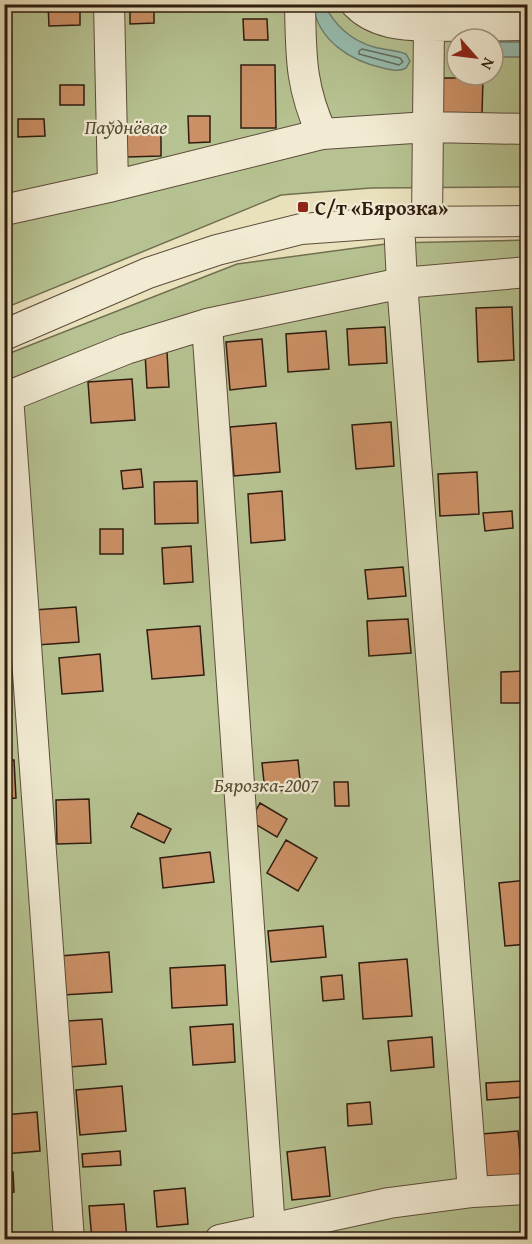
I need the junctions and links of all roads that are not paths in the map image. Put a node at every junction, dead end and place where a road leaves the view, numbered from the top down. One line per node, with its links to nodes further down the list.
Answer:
1 (109, 4): 9 (street)
2 (300, 4): 8 (street)
3 (356, 4): 5 (street)
4 (528, 25): 5 (street)
5 (429, 26): 6 (street)
6 (429, 127): 7 (street); 8 (street); 11 (street)
7 (528, 129)
8 (322, 134): 9 (street)
9 (113, 186): 10 (street)
10 (4, 210)
11 (413, 221): 12 (street); 14 (street); 16 (street)
12 (528, 221)
13 (528, 272): 14 (street)
14 (402, 284): 15 (street); 19 (street)
15 (207, 324): 17 (street); 20 (street)
16 (4, 335)
17 (6, 397): 21 (street)
18 (528, 1189): 19 (street)
19 (473, 1192): 20 (street)
20 (270, 1229): 22 (street)
21 (69, 1239)
22 (220, 1239)

